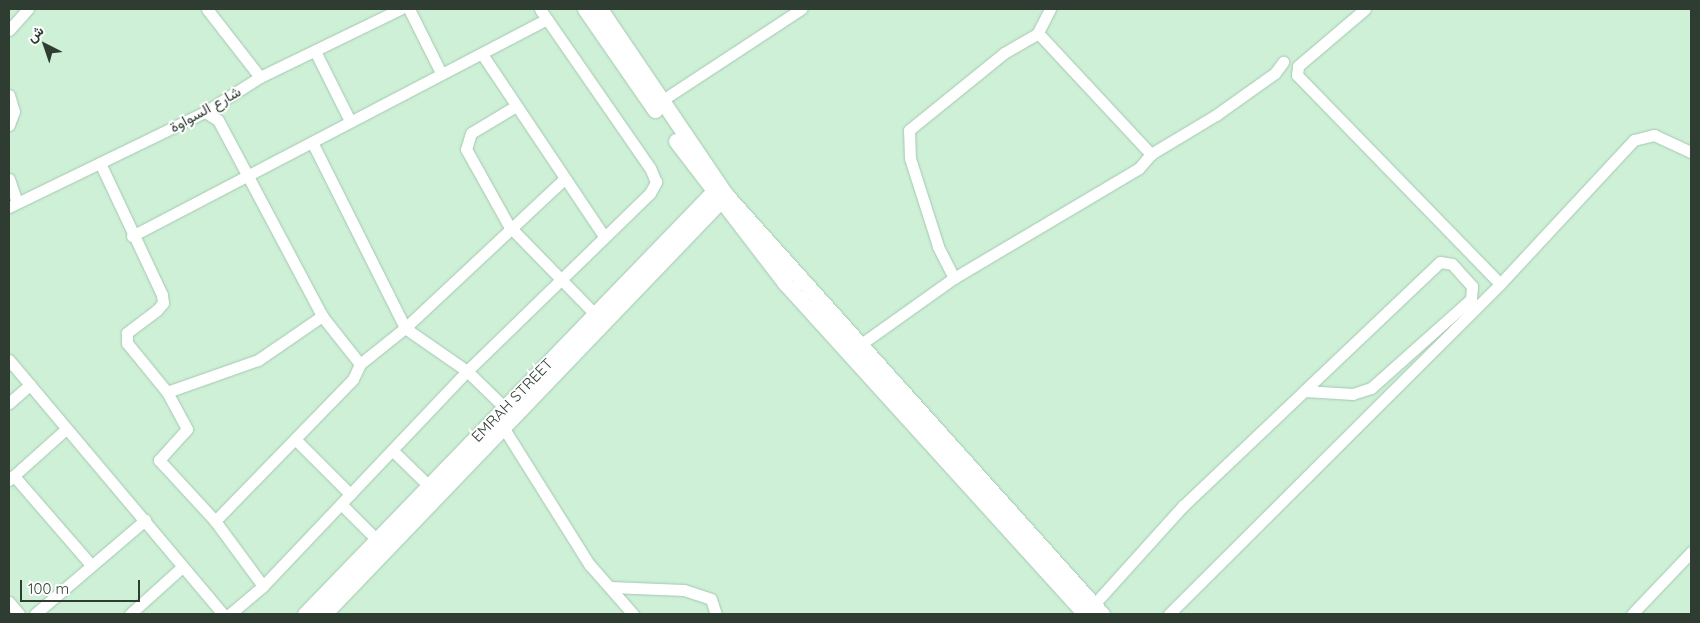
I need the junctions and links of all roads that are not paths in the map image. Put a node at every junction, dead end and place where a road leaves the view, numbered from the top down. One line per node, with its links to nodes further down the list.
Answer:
1 (28, 9): 11 (street)
2 (207, 9): 17 (street)
3 (400, 9): 13 (street, شارع السواوة)
4 (409, 9): 16 (street)
5 (585, 9): 31 (main road)
6 (600, 9): 19 (main road)
7 (801, 9): 19 (street)
8 (1050, 9): 12 (street)
9 (1365, 9): 38 (street)
10 (543, 14): 14 (street); 35 (street)
11 (9, 30)
12 (1038, 33): 26 (street); 36 (street)
13 (316, 51): 17 (street, شارع السواوة); 22 (street)
14 (482, 54): 16 (street); 20 (street)
15 (1283, 62): 26 (street)
16 (441, 73): 22 (street)
17 (260, 77): 21 (street, شارع السواوة)
18 (9, 95): 23 (street)
19 (661, 101): 31 (main road)
20 (516, 106): 30 (street); 33 (street)
21 (205, 112): 27 (street, شارع السواوة); 28 (street)
22 (349, 119): 24 (street)
23 (9, 125)
24 (312, 142): 28 (street); 41 (street)
25 (1691, 152): 38 (street)
26 (1151, 154): 36 (street)
27 (100, 163): 32 (street, شارع السواوة); 34 (street)
28 (245, 174): 34 (street); 40 (street)
29 (9, 179): 32 (street)
30 (564, 179): 33 (street); 35 (street)
31 (719, 194): 39 (main road, EMRAH STREET); 42 (main road); 51 (main road, EMRAH STREET)
32 (13, 205)
33 (510, 226): 37 (street); 41 (street)
34 (132, 236): 48 (street)
35 (604, 236): 37 (street)
36 (954, 278): 42 (street)
37 (560, 279): 39 (street); 45 (street)
38 (1500, 284): 79 (street)
39 (595, 314): 50 (main road, EMRAH STREET)
40 (322, 316): 44 (street); 48 (street)
41 (405, 328): 44 (street); 45 (street)
42 (853, 350): 69 (main road)
43 (9, 360): 46 (street)
44 (360, 364): 53 (street)
45 (467, 371): 50 (street); 54 (street)
46 (30, 385): 49 (street); 52 (street)
47 (1304, 391): 47 (street); 69 (street)
48 (167, 392): 60 (street)
49 (9, 403)
50 (504, 408): 56 (main road, EMRAH STREET)
51 (503, 427): 66 (street); 76 (main road, EMRAH STREET)
52 (65, 430): 55 (street); 59 (street)
53 (296, 439): 57 (street); 60 (street)
54 (392, 450): 56 (street); 57 (street)
55 (12, 478): 63 (street)
56 (428, 486): 61 (main road, EMRAH STREET)
57 (350, 494): 58 (street)
58 (341, 504): 61 (street); 65 (street)
59 (145, 520): 63 (street); 64 (street)
60 (215, 522): 65 (street)
61 (376, 539): 75 (main road, EMRAH STREET)
62 (1691, 552): 80 (street)
63 (91, 565): 71 (street)
64 (182, 566): 68 (street); 72 (street)
65 (263, 586): 74 (street)
66 (610, 587): 77 (street); 78 (street)
67 (9, 602): 70 (street)
68 (219, 610): 73 (street)
69 (1092, 612)
70 (19, 614)
71 (35, 614)
72 (130, 614)
73 (207, 614)
74 (230, 614)
75 (305, 614)
76 (324, 614)
77 (633, 614)
78 (716, 614)
79 (1169, 614)
80 (1632, 614)

